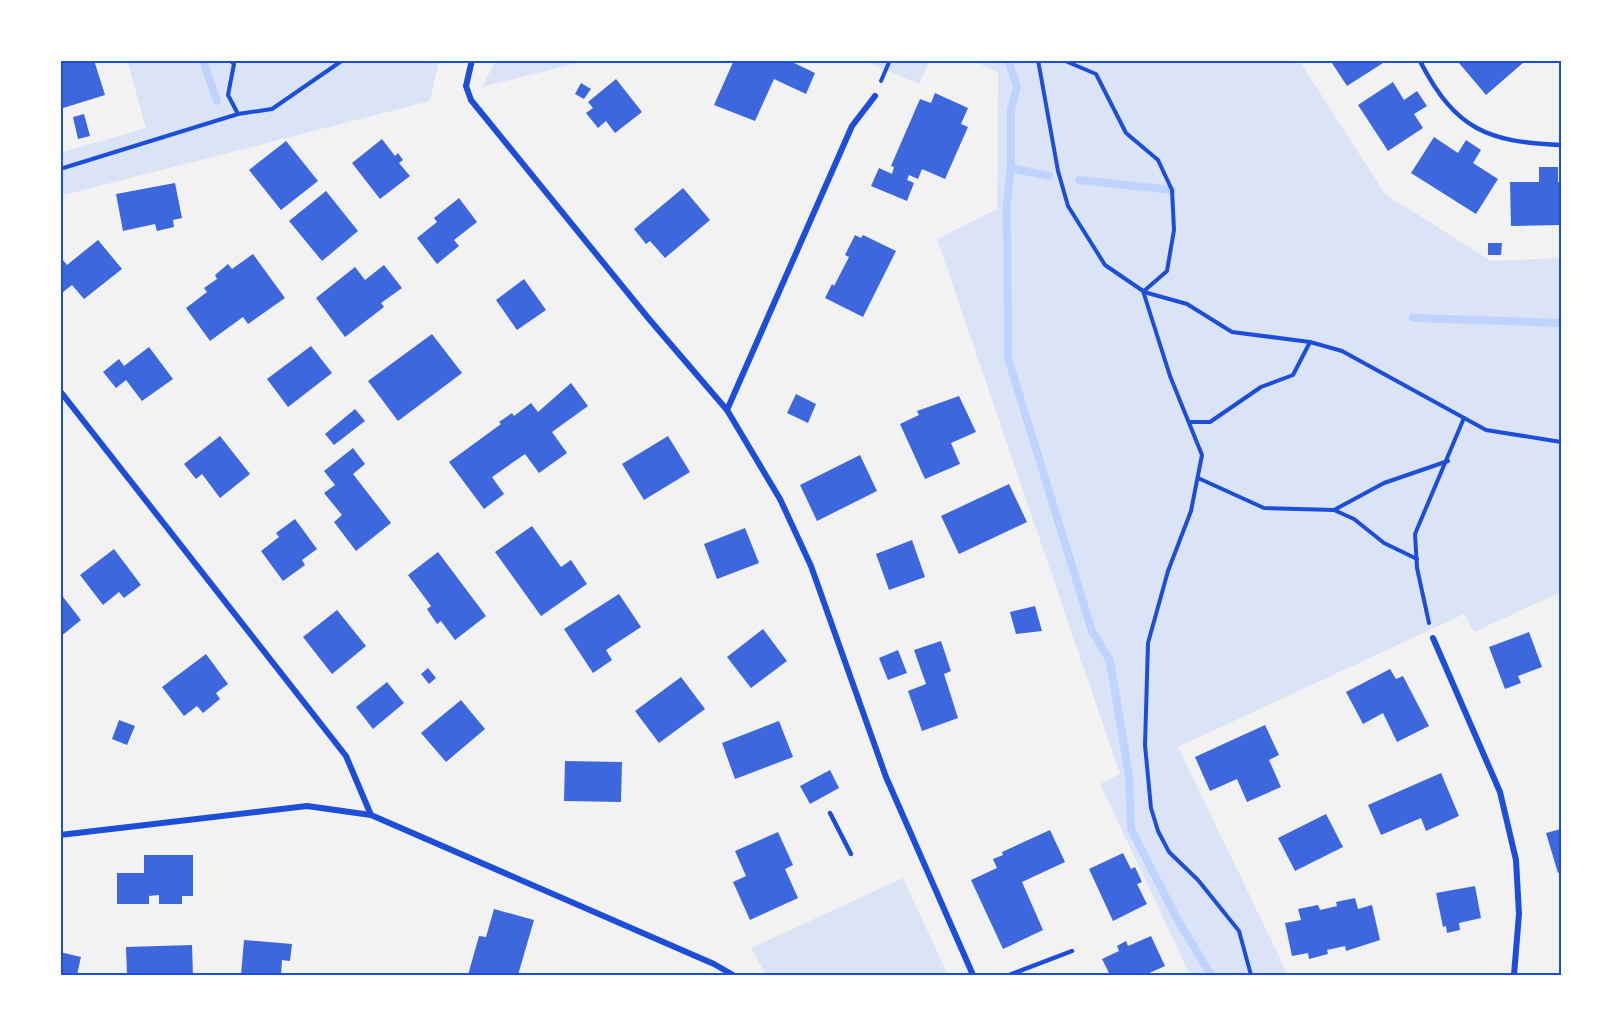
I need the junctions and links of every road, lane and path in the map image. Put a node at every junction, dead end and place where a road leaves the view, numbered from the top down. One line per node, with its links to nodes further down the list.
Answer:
1 (230, 60): 9 (path)
2 (343, 60): 9 (path)
3 (472, 60): 15 (street)
4 (890, 60): 8 (path)
5 (1038, 60): 12 (path)
6 (1063, 60): 12 (path)
7 (1425, 60): 10 (lane)
8 (875, 96): 15 (street)
9 (238, 114): 11 (path)
10 (1561, 145)
11 (60, 169)
12 (1143, 291): 13 (path); 17 (path)
13 (1310, 342): 16 (path); 17 (path)
14 (60, 391): 25 (street)
15 (727, 410): 30 (street)
16 (1464, 417): 18 (path); 19 (path)
17 (1188, 422): 20 (path)
18 (1561, 442)
19 (1448, 461): 21 (path); 22 (path)
20 (1198, 478): 21 (path); 32 (path)
21 (1334, 510): 22 (path)
22 (1417, 559): 23 (path)
23 (1433, 638): 33 (street)
24 (830, 813): 27 (lane)
25 (371, 815): 26 (street); 29 (street)
26 (60, 835)
27 (851, 854)
28 (1072, 951): 31 (lane)
29 (733, 975)
30 (973, 975)
31 (1009, 975)
32 (1251, 975)
33 (1514, 975)

